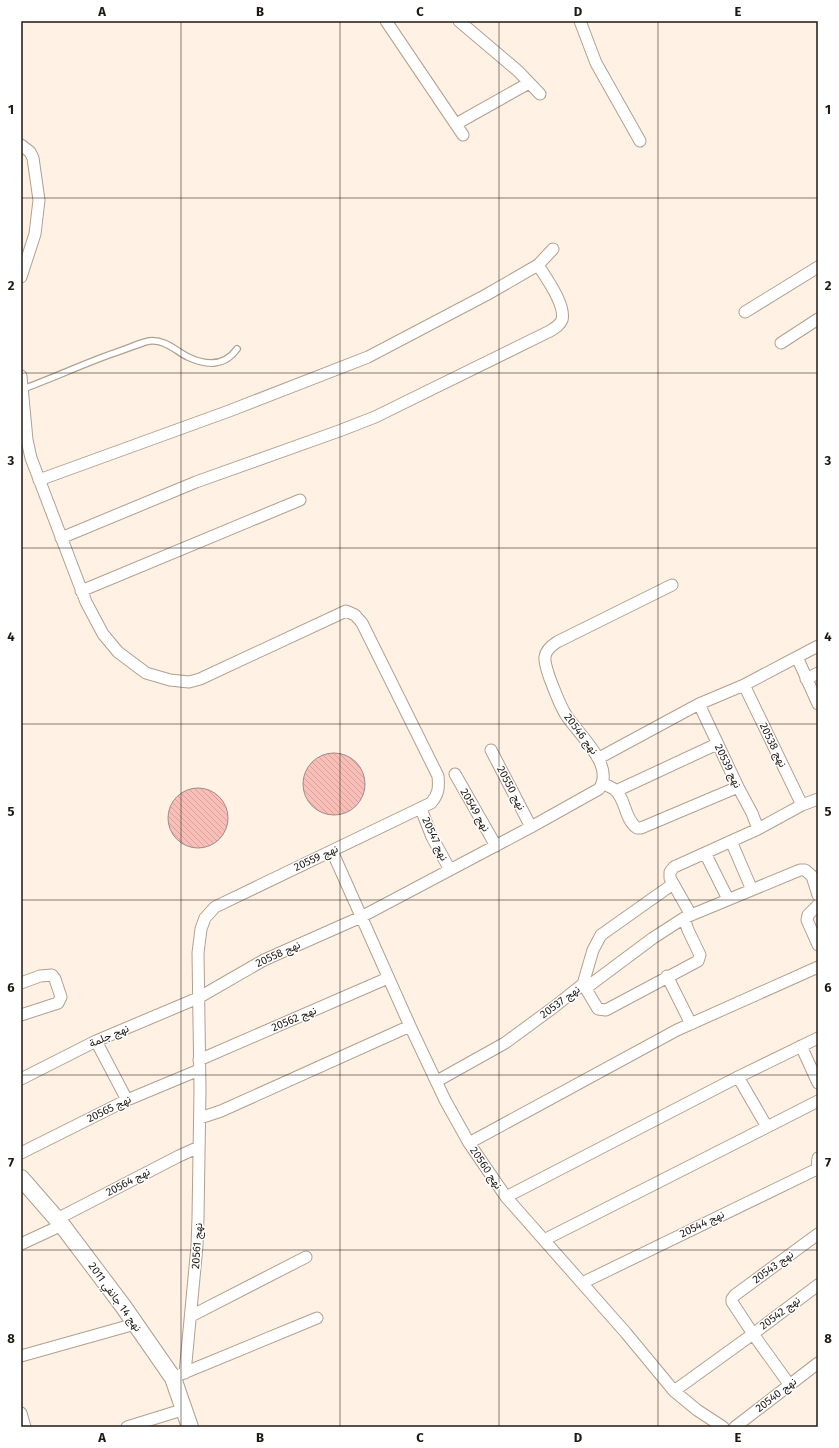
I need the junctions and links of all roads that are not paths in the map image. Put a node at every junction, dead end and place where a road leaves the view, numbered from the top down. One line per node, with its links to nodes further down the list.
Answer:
1 (386, 21): 6 (street)
2 (459, 21): 4 (street)
3 (580, 21): 8 (street)
4 (529, 83): 5 (street); 6 (street)
5 (540, 94)
6 (456, 124): 7 (street)
7 (463, 135)
8 (640, 141)
9 (24, 151): 10 (street)
10 (26, 248): 14 (street)
11 (553, 248): 12 (street)
12 (538, 265): 21 (street); 23 (street)
13 (818, 267): 15 (street)
14 (21, 277)
15 (745, 312)
16 (818, 320): 17 (street)
17 (781, 343)
18 (237, 349): 20 (lane)
19 (21, 376): 20 (street)
20 (23, 389): 21 (street)
21 (39, 480): 23 (street)
22 (300, 500): 25 (street)
23 (61, 538): 25 (street)
24 (672, 585): 35 (street, نهج 20546)
25 (81, 591): 42 (street, نهج 20559)
26 (818, 646): 27 (street)
27 (797, 657): 29 (street); 30 (street)
28 (818, 674): 29 (street)
29 (806, 679): 31 (street)
30 (744, 685): 32 (street); 41 (street, نهج 20538)
31 (817, 702)
32 (699, 704): 33 (street, نهج 20539); 35 (street)
33 (717, 744): 38 (street, نهج 20539); 39 (street)
34 (491, 750): 44 (street, نهج 20550)
35 (599, 758): 37 (street, نهج 20546)
36 (455, 774): 46 (street, نهج 20549)
37 (603, 784): 39 (street); 44 (street)
38 (738, 787): 39 (street); 43 (street, نهج 20539)
39 (616, 791)
40 (818, 799): 41 (street)
41 (802, 805): 43 (street)
42 (421, 809): 47 (street, نهج 20559); 49 (street, نهج 20547)
43 (762, 826): 45 (street)
44 (531, 827): 46 (street)
45 (731, 841): 48 (street); 51 (street)
46 (496, 846): 49 (street)
47 (332, 851): 56 (street, نهج 20560); 57 (street, نهج 20559)
48 (705, 853): 50 (street); 53 (street)
49 (450, 870): 56 (street)
50 (673, 884): 55 (street); 63 (street, نهج 20537)
51 (752, 890): 52 (street); 53 (street)
52 (818, 895)
53 (728, 899): 55 (street)
54 (818, 905): 58 (street)
55 (688, 916): 60 (street); 63 (street)
56 (361, 917): 61 (street, نهج 20560); 64 (street, نهج 20558)
57 (204, 918): 64 (street, نهج 20561)
58 (818, 945)
59 (818, 967): 66 (street)
60 (667, 976): 63 (street); 66 (street)
61 (388, 978): 67 (street, نهج 20560); 71 (street, نهج 20562)
62 (21, 983): 65 (street)
63 (584, 986): 74 (street, نهج 20537)
64 (198, 998): 69 (street, نهج جلمة); 71 (street, نهج 20561)
65 (21, 1016)
66 (691, 1024): 80 (street)
67 (406, 1028): 74 (street, نهج 20560); 78 (street)
68 (818, 1038): 70 (street)
69 (96, 1041): 73 (street, نهج جلمة); 76 (street)
70 (801, 1046): 72 (street); 75 (street)
71 (199, 1065): 76 (street, نهج 20565); 78 (street, نهج 20561)
72 (738, 1077): 79 (street); 85 (street)
73 (21, 1079)
74 (437, 1081): 80 (street, نهج 20560)
75 (818, 1083)
76 (127, 1100): 82 (street, نهج 20565)
77 (818, 1101): 79 (street)
78 (200, 1118): 81 (street, نهج 20561)
79 (767, 1127): 88 (street)
80 (469, 1143): 85 (street, نهج 20560)
81 (199, 1147): 86 (street, نهج 20564); 93 (street, نهج 20561)
82 (21, 1154)
83 (817, 1164): 91 (street, نهج 20544)
84 (21, 1178): 86 (street, نهج 14 جانفي 2011)
85 (506, 1197): 88 (street, نهج 20560)
86 (60, 1222): 89 (street, نهج 20564); 95 (street, نهج 14 جانفي 2011)
87 (818, 1234): 96 (street, نهج 20543)
88 (544, 1240): 91 (street, نهج 20560)
89 (21, 1244)
90 (306, 1257): 93 (street)
91 (582, 1283): 101 (street, نهج 20560)
92 (818, 1285): 96 (street, نهج 20542)
93 (191, 1316): 99 (street, نهج 20561)
94 (316, 1318): 99 (street)
95 (135, 1324): 97 (street); 99 (street, نهج 14 جانفي 2011)
96 (753, 1334): 100 (street, نهج 20542); 101 (street)
97 (21, 1356)
98 (818, 1363): 100 (street, نهج 20540)
99 (179, 1375): 102 (street, نهج 14 جانفي 2011)
100 (789, 1384): 108 (street, نهج 20540)
101 (674, 1391): 107 (street, نهج 20560)
102 (185, 1409): 105 (street); 106 (street, نهج 14 جانفي 2011)
103 (21, 1413): 104 (street)
104 (25, 1427)
105 (127, 1427)
106 (190, 1427)
107 (723, 1427)
108 (735, 1427)

